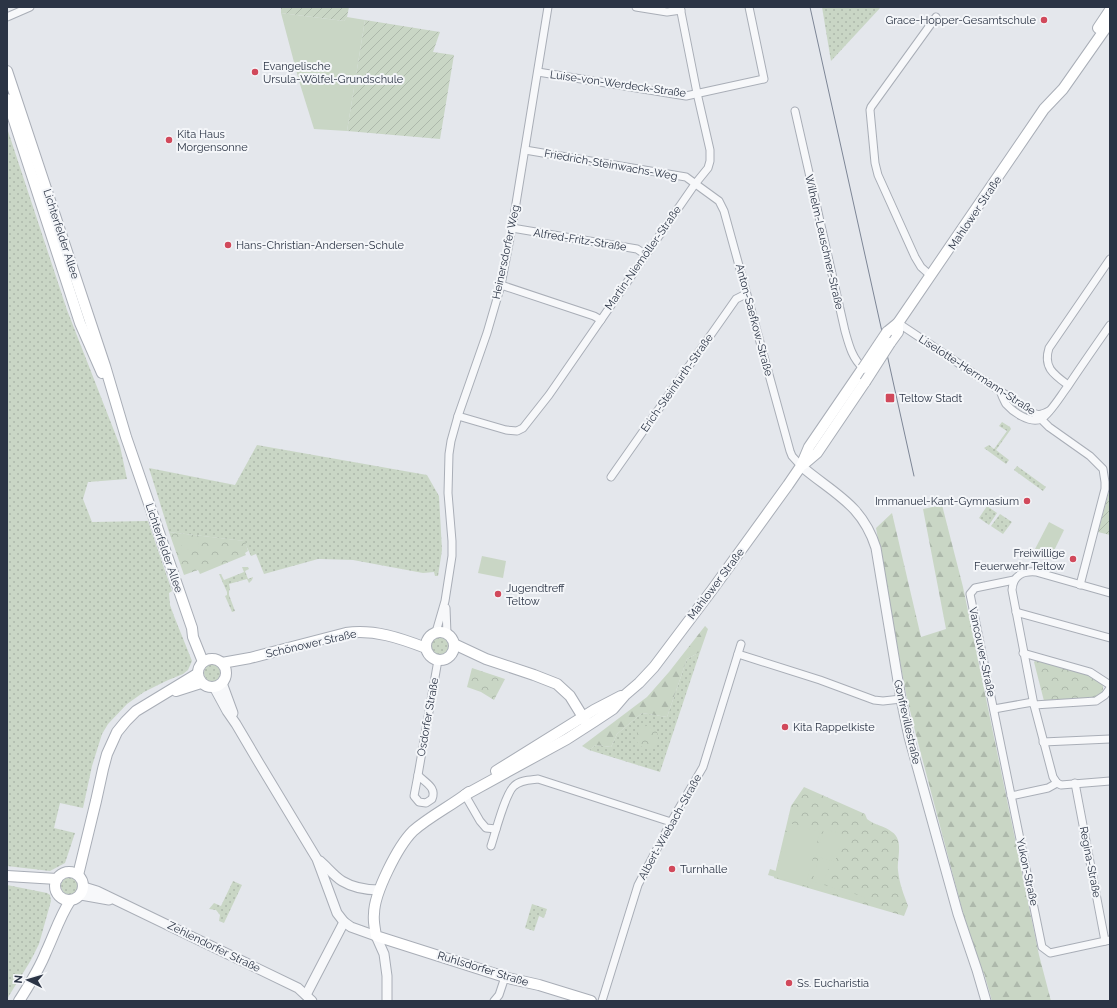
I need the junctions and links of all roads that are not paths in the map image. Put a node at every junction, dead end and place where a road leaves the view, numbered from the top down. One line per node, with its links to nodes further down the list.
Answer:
1 (30, 7): 8 (street)
2 (548, 7): 10 (street, Heinersdorfer Weg)
3 (636, 7): 5 (street)
4 (749, 7): 11 (street, Luise-von-Werdeck-Straße)
5 (680, 9): 11 (street, Martin-Niemöller-Straße)
6 (1110, 15): 19 (main road, Mahlower Straße)
7 (936, 16): 19 (street)
8 (7, 17)
9 (7, 71): 28 (main road, Lichterfelder Allee)
10 (538, 72): 11 (street, Luise-von-Werdeck-Straße); 14 (street, Heinersdorfer Weg)
11 (697, 93): 15 (street, Martin-Niemöller-Straße)
12 (7, 99): 28 (main road, Lichterfelder Allee)
13 (795, 112): 25 (street, Wilhelm-Leuschner-Straße)
14 (525, 150): 15 (street, Friedrich-Steinwachs-Weg); 16 (street, Heinersdorfer Weg)
15 (694, 184): 17 (street, Martin-Niemöller-Straße); 21 (street, Anton-Saefkow-Straße)
16 (512, 228): 17 (street, Alfred-Fritz-Straße); 20 (street, Heinersdorfer Weg)
17 (646, 255): 22 (street, Martin-Niemöller-Straße)
18 (1110, 259): 26 (street)
19 (931, 276): 23 (main road, Mahlower Straße)
20 (501, 285): 22 (street); 30 (street, Heinersdorfer Weg)
21 (746, 294): 32 (street, Anton-Saefkow-Straße); 33 (street, Erich-Steinfurth-Straße)
22 (601, 320): 30 (street, Martin-Niemöller-Straße)
23 (898, 323): 25 (main road, Mahlower Straße, bridge); 27 (street, Liselotte-Herrmann-Straße); 32 (main road, Mahlower Straße, bridge)
24 (1110, 325): 26 (street, Liselotte-Herrmann-Straße)
25 (863, 368): 32 (main road, Mahlower Straße)
26 (1068, 385): 29 (street, Liselotte-Herrmann-Straße)
27 (1001, 393): 29 (street, Liselotte-Herrmann-Straße); 31 (street)
28 (114, 398): 45 (main road, Lichterfelder Allee)
29 (1049, 411): 31 (street)
30 (458, 416): 38 (street, Heinersdorfer Weg)
31 (1041, 419): 35 (street)
32 (801, 466): 52 (street, Gonfrevillestraße); 55 (main road, Mahlower Straße)
33 (611, 477)
34 (1014, 580): 35 (street, Vancouver-Straße); 37 (street); 54 (street, Vancouver-Straße)
35 (1080, 585): 36 (street)
36 (1110, 593)
37 (1016, 612): 39 (street); 42 (street)
38 (434, 638): 41 (main road); 44 (main road, Schönower Straße); 46 (main road)
39 (1110, 638)
40 (741, 644): 43 (street, Albert-Wiebach-Straße)
41 (453, 649): 46 (main road); 55 (main road)
42 (1023, 653): 51 (street); 53 (street)
43 (738, 654): 52 (street); 64 (street, Albert-Wiebach-Straße)
44 (250, 658): 47 (main road, Schönower Straße); 48 (main road, Schönower Straße)
45 (206, 660): 47 (main road); 49 (main road)
46 (438, 660): 58 (street, Osdorfer Straße)
47 (222, 663): 48 (main road)
48 (226, 674): 50 (main road)
49 (199, 678): 50 (main road); 68 (main road)
50 (218, 685): 67 (street)
51 (1110, 687): 53 (street, Vancouver-Straße)
52 (901, 699): 85 (street, Gonfrevillestraße)
53 (1034, 703): 54 (street, Vancouver-Straße); 57 (street)
54 (994, 709): 63 (street, Vancouver-Straße)
55 (586, 721): 62 (main road, Mahlower Straße)
56 (1110, 739): 57 (street)
57 (1043, 742): 60 (street)
58 (418, 775)
59 (1110, 781): 61 (street)
60 (1057, 783): 61 (street); 63 (street)
61 (1075, 783): 77 (street, Regina-Straße)
62 (465, 795): 65 (street); 71 (main road, Mahlower Straße)
63 (1011, 796): 77 (street, Yukon-Straße)
64 (671, 822): 65 (street); 84 (street, Albert-Wiebach-Straße)
65 (496, 829): 66 (street)
66 (491, 846)
67 (317, 859): 71 (street); 74 (street)
68 (74, 873): 70 (main road); 72 (main road)
69 (7, 876): 70 (main road)
70 (57, 887): 73 (main road); 76 (main road)
71 (379, 890): 75 (main road, Mahlower Straße)
72 (82, 891): 73 (main road); 79 (street, Zehlendorfer Straße)
73 (70, 900): 76 (main road)
74 (344, 922): 75 (street); 79 (street)
75 (376, 936): 78 (main road, Ruhlsdorfer Straße); 81 (street)
76 (52, 938): 80 (main road)
77 (1108, 940)
78 (505, 976): 82 (street); 83 (main road, Ruhlsdorfer Straße)
79 (307, 999)
80 (19, 1001)
81 (387, 1001)
82 (494, 1001)
83 (591, 1001)
84 (602, 1001)
85 (986, 1001)

